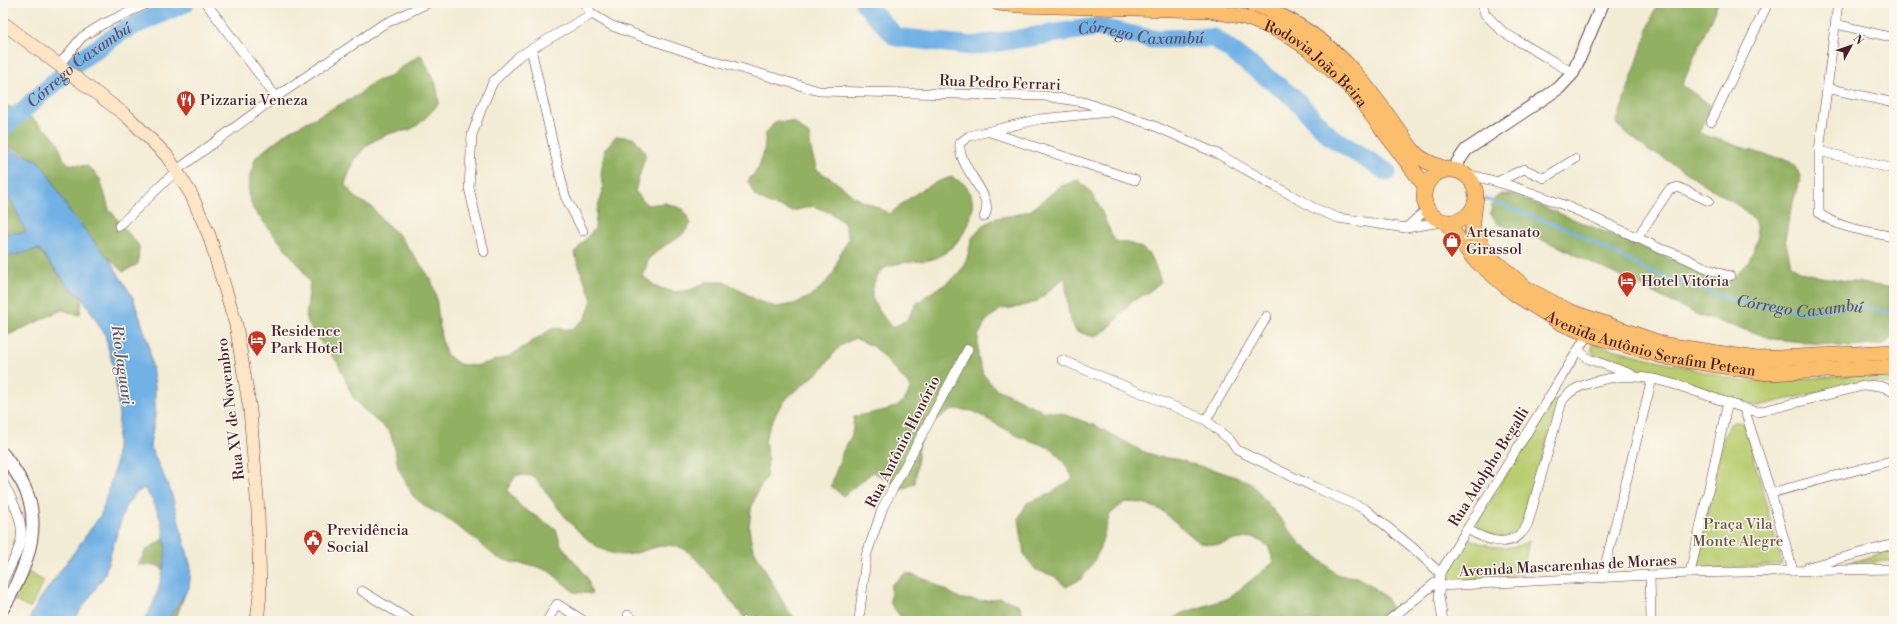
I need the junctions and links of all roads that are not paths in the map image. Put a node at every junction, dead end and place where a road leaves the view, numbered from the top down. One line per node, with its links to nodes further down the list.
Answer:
1 (149, 3): 16 (street)
2 (428, 3): 19 (street)
3 (584, 3): 11 (street, Rua Pedro Ferrari)
4 (998, 3): 31 (main road, Rodovia João Beira)
5 (1252, 3): 28 (main road, Rodovia João Beira)
6 (1482, 3): 17 (street)
7 (1603, 3): 17 (street)
8 (1768, 3): 22 (street)
9 (1838, 3): 13 (street)
10 (206, 4): 19 (street)
11 (592, 14): 15 (street); 21 (street, Rua Pedro Ferrari)
12 (3, 23): 16 (main road, Rua XV de Novembro)
13 (1836, 24): 14 (street); 18 (street)
14 (1894, 38)
15 (531, 49): 39 (street); 42 (street)
16 (60, 66): 27 (main road, Rua XV de Novembro)
17 (1573, 73): 28 (street)
18 (1827, 88): 20 (street); 24 (street)
19 (276, 97): 27 (street)
20 (1894, 103)
21 (1114, 112): 23 (street); 38 (street, Rua Pedro Ferrari)
22 (1711, 122)
23 (990, 132): 29 (street); 35 (street)
24 (1819, 151): 26 (street); 40 (street)
25 (1575, 159): 30 (street)
26 (1894, 169)
27 (177, 170): 37 (street); 74 (main road, Rua XV de Novembro)
28 (1454, 171): 30 (street); 31 (main road); 33 (main road)
29 (1135, 180)
30 (1499, 181): 41 (street)
31 (1425, 186): 34 (main road)
32 (1709, 201): 41 (street)
33 (1475, 203): 36 (main road); 48 (main road, Avenida Antônio Serafim Petean)
34 (1427, 209): 36 (main road); 38 (street)
35 (984, 218)
36 (1444, 222): 38 (street, Rua Pedro Ferrari); 45 (main road, Avenida Antônio Serafim Petean)
37 (119, 226)
38 (1406, 228)
39 (583, 231)
40 (1894, 237)
41 (1637, 238): 43 (street)
42 (484, 252)
43 (1730, 276)
44 (1267, 316): 58 (street)
45 (1588, 334): 47 (street, Rua Adolpho Begalli); 50 (main road, Avenida Antônio Serafim Petean)
46 (968, 349): 80 (street, Rua Antônio Honório)
47 (1578, 350): 51 (street); 53 (street, Rua Adolpho Begalli)
48 (1893, 352)
49 (1062, 360): 58 (street)
50 (1894, 367)
51 (1634, 376): 52 (street); 54 (street)
52 (1652, 379): 56 (street); 69 (street)
53 (1555, 387): 54 (street); 63 (street, Rua Adolpho Begalli)
54 (1568, 393): 63 (street)
55 (1894, 394): 57 (street)
56 (1728, 402): 57 (street); 67 (street)
57 (1744, 408): 62 (street)
58 (1206, 420): 71 (street)
59 (4, 460): 73 (street)
60 (1894, 460): 62 (street)
61 (3, 483): 70 (street)
62 (1771, 493): 66 (street)
63 (1467, 529): 71 (street, Rua Adolpho Begalli)
64 (1894, 544): 66 (street, Avenida Mascarenhas de Moraes)
65 (1894, 569): 66 (street, Avenida Mascarenhas de Moraes)
66 (1794, 571): 67 (street, Avenida Mascarenhas de Moraes)
67 (1690, 573): 68 (street, Avenida Mascarenhas de Moraes)
68 (1650, 575): 69 (street, Avenida Mascarenhas de Moraes); 83 (street)
69 (1602, 578): 71 (street, Avenida Mascarenhas de Moraes)
70 (3, 580)
71 (1439, 580): 81 (street, Rua Adolpho Begalli); 82 (street)
72 (362, 591): 75 (street)
73 (3, 608)
74 (257, 621)
75 (411, 621)
76 (547, 621): 77 (street)
77 (584, 621)
78 (745, 621): 79 (street)
79 (753, 621)
80 (859, 621)
81 (1388, 621)
82 (1443, 621)
83 (1651, 621)

